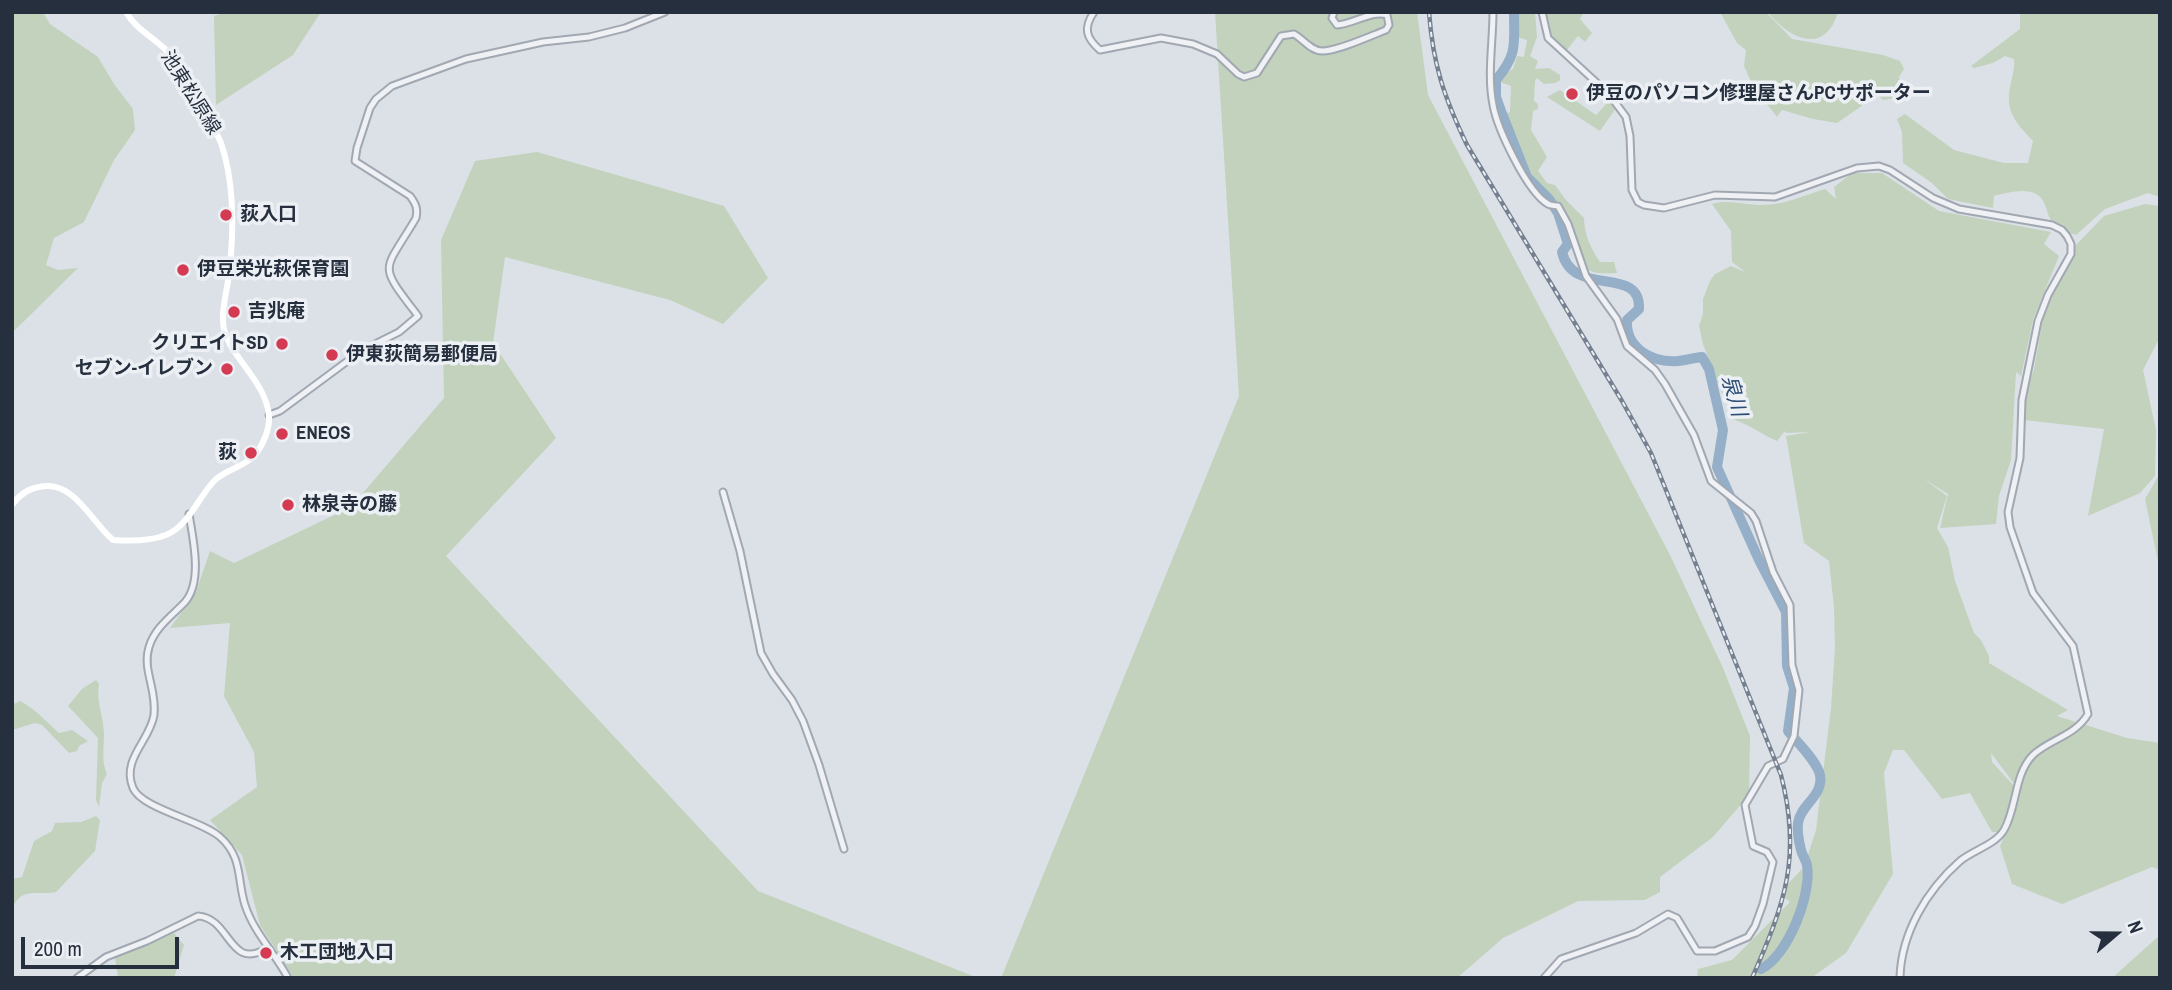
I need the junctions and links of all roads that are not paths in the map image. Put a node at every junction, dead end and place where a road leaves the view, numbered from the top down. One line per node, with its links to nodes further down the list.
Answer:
1 (126, 12): 7 (main road, 池東松原線)
2 (665, 12): 7 (street)
3 (1094, 12): 4 (street)
4 (1334, 12)
5 (1493, 12): 15 (street)
6 (1542, 12): 16 (street)
7 (269, 415): 10 (main road)
8 (723, 492): 11 (street)
9 (12, 505): 10 (main road)
10 (189, 514): 12 (street)
11 (844, 849)
12 (267, 948): 13 (street); 14 (street)
13 (77, 978)
14 (288, 978)
15 (1544, 978)
16 (1900, 978)

